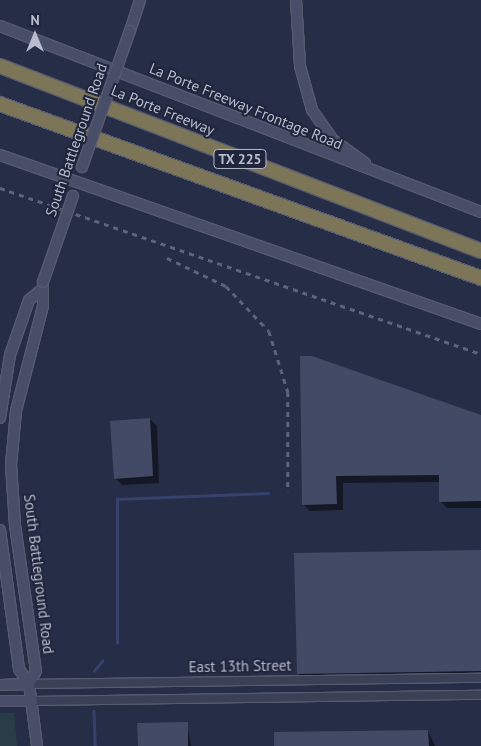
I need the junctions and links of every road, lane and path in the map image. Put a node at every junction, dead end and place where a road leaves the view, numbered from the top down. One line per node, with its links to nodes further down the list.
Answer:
1 (140, 0): 7 (main road, South Battleground Road, bridge)
2 (296, 0): 8 (main road)
3 (0, 26): 8 (main road, La Porte Freeway Frontage Road)
4 (0, 66): 10 (highway, La Porte Freeway / TX 225)
5 (0, 104): 11 (highway, TX 225)
6 (0, 155): 7 (main road)
7 (77, 182): 12 (main road, South Battleground Road, bridge); 13 (main road)
8 (417, 189): 9 (main road, La Porte Freeway Frontage Road)
9 (481, 212)
10 (481, 251)
11 (481, 278)
12 (42, 286): 14 (main road, South Battleground Road); 19 (main road, South Battleground Road)
13 (481, 324)
14 (0, 418)
15 (0, 530): 19 (main road, South Battleground Road)
16 (465, 678): 17 (street, East 13th Street); 18 (street, East 13th Street); 21 (street)
17 (481, 678)
18 (230, 682): 19 (street, East 13th Street); 23 (street)
19 (29, 684): 20 (main road, East 13th Street); 25 (main road, South Battleground Road)
20 (0, 685)
21 (465, 695): 22 (street); 23 (street)
22 (481, 695)
23 (230, 698): 25 (street)
24 (0, 701): 25 (main road)
25 (32, 701): 26 (main road, South Battleground Road)
26 (37, 746)

